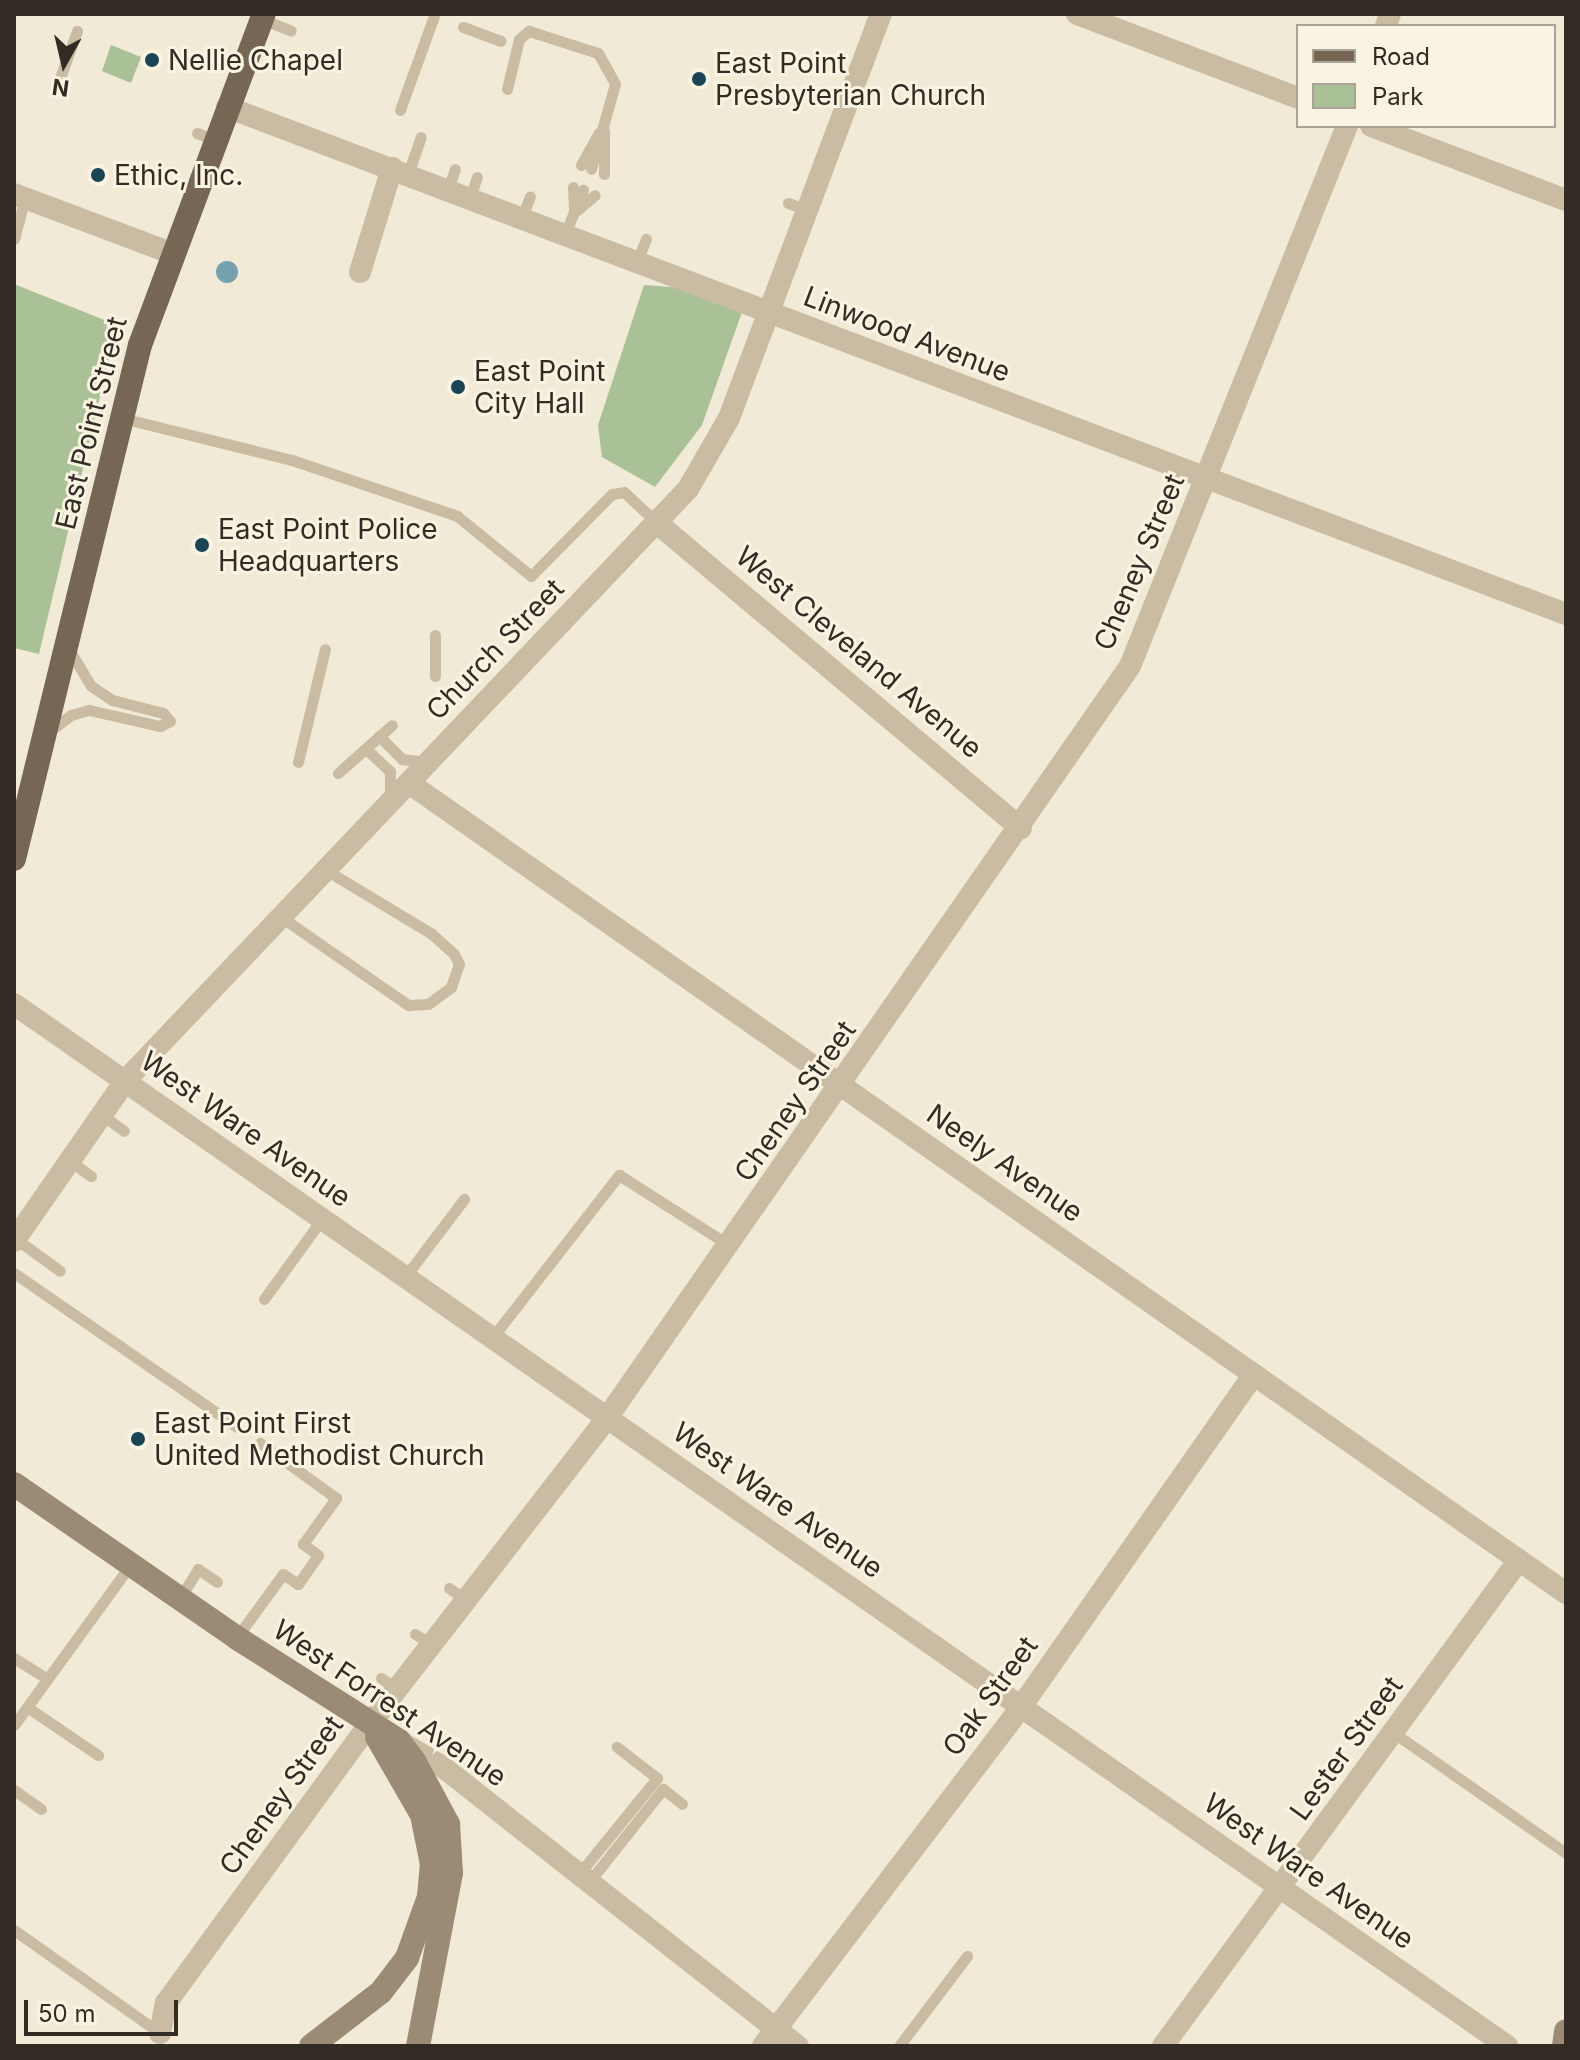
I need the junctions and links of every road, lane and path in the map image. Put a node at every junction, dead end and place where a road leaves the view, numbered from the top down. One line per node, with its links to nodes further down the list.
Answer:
1 (881, 14): 29 (street, Church Street)
2 (1077, 14): 11 (street)
3 (263, 16): 7 (lane); 12 (main road, East Point Street)
4 (434, 16): 13 (lane)
5 (463, 27): 8 (lane)
6 (77, 31): 9 (lane)
7 (291, 31)
8 (501, 41)
9 (61, 75)
10 (507, 89): 14 (lane)
11 (1296, 97)
12 (227, 107): 19 (street, Linwood Avenue); 26 (main road, East Point Street)
13 (400, 110)
14 (604, 126): 18 (lane); 20 (lane)
15 (1346, 128): 31 (street, Cheney Street)
16 (1376, 128): 22 (street)
17 (421, 137): 19 (lane)
18 (586, 167)
19 (400, 171): 23 (street, Linwood Avenue); 28 (street)
20 (604, 174)
21 (19, 196): 24 (lane); 26 (street)
22 (1566, 200)
23 (569, 224): 23 (lane); 27 (street, Linwood Avenue)
24 (14, 239)
25 (646, 239): 27 (lane)
26 (171, 253): 30 (main road, East Point Street)
27 (637, 261): 29 (street, Linwood Avenue)
28 (360, 272)
29 (768, 313): 31 (street, Linwood Avenue); 32 (street, Church Street)
30 (122, 418): 32 (lane); 35 (main road, East Point Street)
31 (1206, 480): 33 (street, Linwood Avenue); 48 (street, Cheney Street)
32 (657, 523): 42 (street, Church Street); 48 (street, West Cleveland Avenue)
33 (1566, 614)
34 (435, 635): 37 (lane)
35 (67, 642): 40 (main road, East Point Street); 40 (lane)
36 (325, 649): 43 (lane)
37 (435, 676)
38 (392, 725): 39 (lane)
39 (379, 736): 41 (lane); 42 (lane)
40 (43, 741): 47 (main road, East Point Street)
41 (366, 749): 44 (lane); 46 (lane)
42 (430, 761): 45 (street, Church Street)
43 (298, 762)
44 (338, 773)
45 (409, 783): 46 (street, Church Street); 54 (street, Neely Avenue)
46 (386, 807): 50 (street, Church Street)
47 (20, 809): 49 (main road, East Point Street)
48 (1021, 828): 54 (street, Cheney Street)
49 (14, 859)
50 (326, 870): 51 (street, Church Street); 51 (lane)
51 (281, 917): 53 (street, Church Street)
52 (14, 1004): 53 (street, West Ware Avenue)
53 (125, 1081): 55 (street, Church Street); 60 (street, West Ware Avenue)
54 (842, 1086): 62 (street, Cheney Street); 68 (street, Neely Avenue)
55 (102, 1115): 56 (lane); 57 (street, Church Street)
56 (124, 1131)
57 (70, 1161): 58 (lane); 61 (street, Church Street)
58 (91, 1176)
59 (464, 1199): 65 (lane)
60 (322, 1219): 65 (street, West Ware Avenue); 66 (lane)
61 (15, 1240): 63 (lane)
62 (729, 1245): 67 (lane); 69 (street, Cheney Street)
63 (60, 1271)
64 (14, 1273): 70 (lane)
65 (405, 1277): 67 (street, West Ware Avenue)
66 (264, 1299)
67 (492, 1338): 69 (street, West Ware Avenue)
68 (1254, 1374): 73 (street, Neely Avenue); 82 (street, Oak Street)
69 (607, 1418): 82 (street, West Ware Avenue); 84 (street, Cheney Street)
70 (237, 1427)
71 (260, 1443): 78 (lane)
72 (14, 1484): 74 (main road, West Forrest Avenue)
73 (1519, 1560): 76 (street, Neely Avenue); 85 (street, Lester Street)
74 (131, 1564): 77 (main road, West Forrest Avenue); 80 (lane)
75 (217, 1582): 77 (lane)
76 (1566, 1593)
77 (180, 1598): 78 (main road, West Forrest Avenue)
78 (237, 1638): 84 (main road, West Forrest Avenue)
79 (14, 1658): 80 (lane)
80 (47, 1679): 81 (lane)
81 (27, 1707): 83 (lane); 88 (lane)
82 (1021, 1707): 94 (street, West Ware Avenue); 99 (street, Oak Street)
83 (14, 1725)
84 (369, 1725): 86 (main road, West Forrest Avenue); 98 (street, Cheney Street); 100 (main road)
85 (1394, 1733): 92 (lane); 94 (street, Lester Street)
86 (399, 1741): 93 (street, West Forrest Avenue); 101 (main road)
87 (617, 1747): 93 (lane)
88 (98, 1755)
89 (14, 1790): 91 (lane)
90 (682, 1804): 93 (lane)
91 (41, 1809)
92 (1566, 1853)
93 (584, 1878): 99 (street, West Forrest Avenue)
94 (1282, 1889): 104 (street, Lester Street); 105 (street, West Ware Avenue)
95 (14, 1930): 98 (lane)
96 (967, 1956): 103 (lane)
97 (1566, 2031): 106 (main road)
98 (160, 2033)
99 (769, 2038): 102 (street, West Forrest Avenue)
100 (311, 2046)
101 (418, 2046)
102 (798, 2046)
103 (899, 2046)
104 (1163, 2046)
105 (1507, 2046)
106 (1564, 2046)

